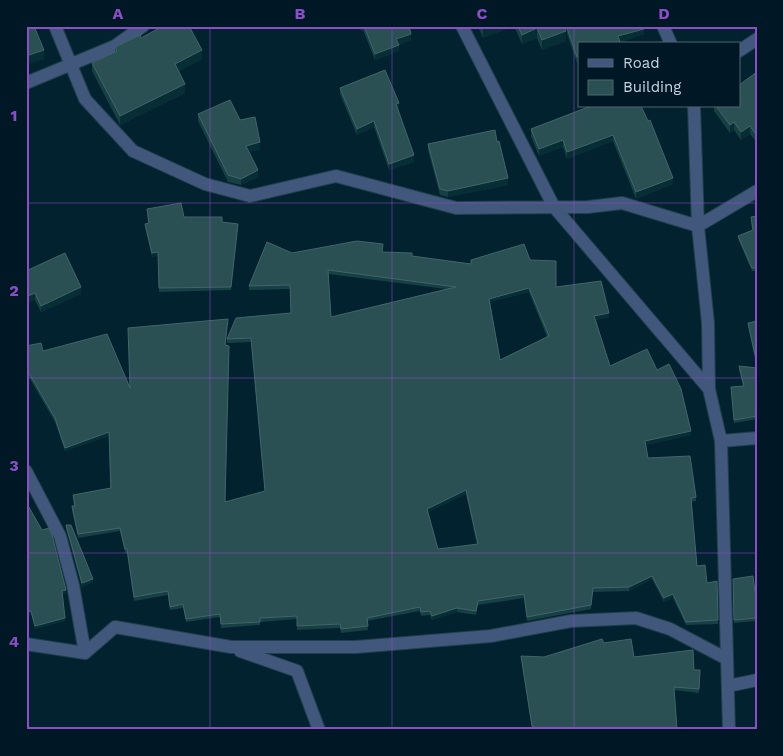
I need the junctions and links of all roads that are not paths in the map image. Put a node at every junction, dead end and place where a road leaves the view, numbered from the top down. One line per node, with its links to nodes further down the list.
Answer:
1 (55, 26): 8 (street)
2 (143, 26): 8 (street)
3 (462, 26): 12 (street)
4 (663, 26): 6 (street)
5 (757, 39): 7 (street)
6 (670, 42)
7 (740, 50)
8 (69, 65): 9 (street); 12 (street)
9 (26, 83)
10 (694, 108): 13 (street)
11 (757, 191): 13 (street)
12 (554, 208): 13 (street); 14 (street)
13 (698, 226): 14 (street)
14 (709, 389): 16 (street)
15 (757, 438): 16 (street)
16 (721, 441): 21 (street)
17 (26, 471): 20 (street)
18 (26, 644): 20 (street)
19 (231, 647): 20 (street); 21 (street); 24 (street)
20 (86, 653)
21 (727, 659): 23 (street)
22 (757, 680): 23 (street)
23 (728, 686): 25 (street)
24 (319, 730)
25 (729, 730)

